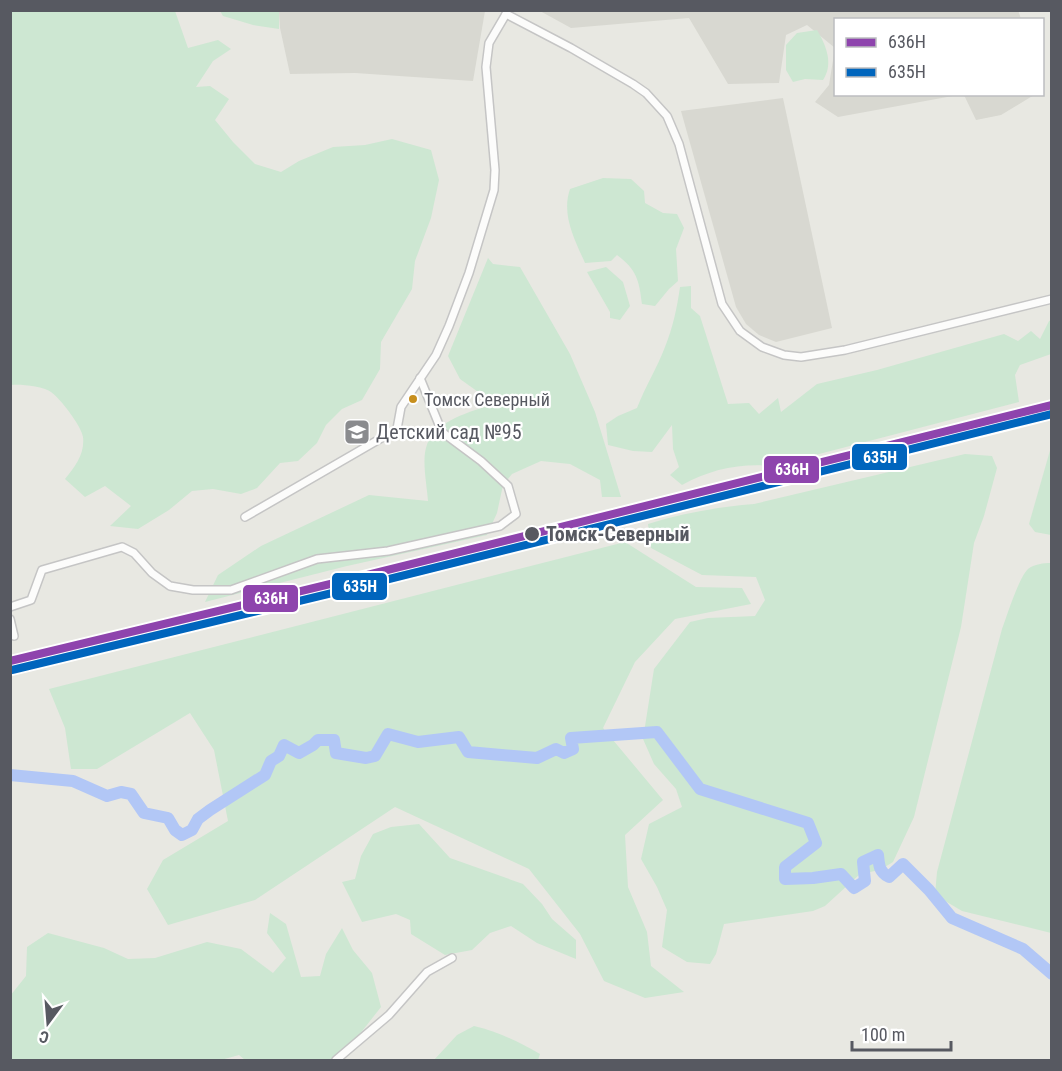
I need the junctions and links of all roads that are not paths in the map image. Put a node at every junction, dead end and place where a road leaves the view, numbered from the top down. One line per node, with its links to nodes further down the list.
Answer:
1 (505, 12): 2 (street); 3 (street)
2 (1052, 299)
3 (420, 378): 4 (street); 5 (street)
4 (245, 517)
5 (10, 606)
6 (10, 619): 7 (street)
7 (14, 636)
8 (452, 958): 9 (street)
9 (336, 1060)

